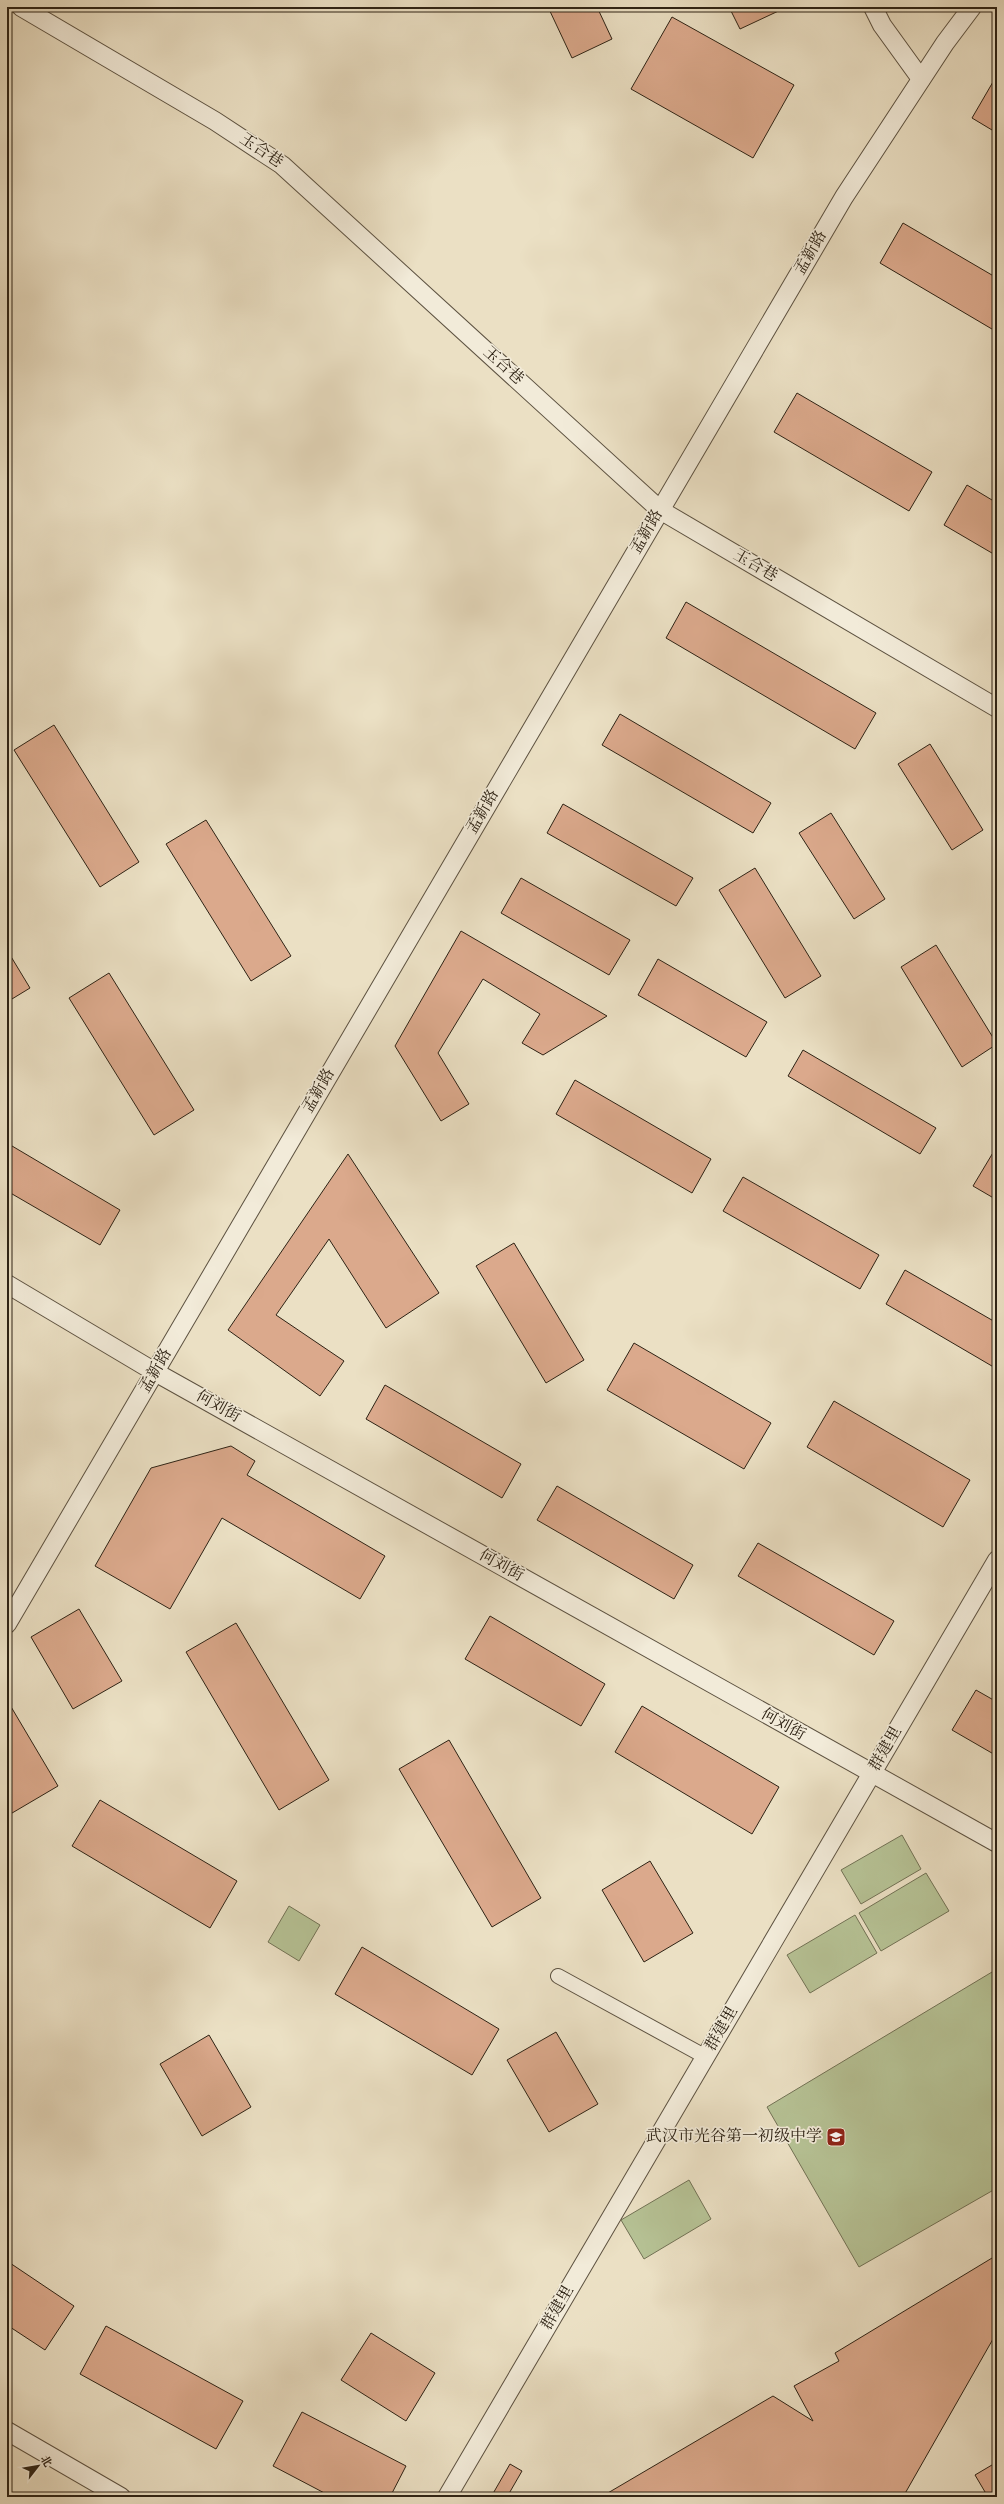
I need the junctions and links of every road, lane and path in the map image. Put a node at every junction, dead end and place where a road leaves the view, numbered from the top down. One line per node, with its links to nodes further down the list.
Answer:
1 (21, 7): 5 (street, 玉合巷)
2 (873, 7): 4 (street)
3 (972, 7): 4 (street, 孟新路)
4 (921, 80): 5 (street, 孟新路)
5 (660, 510): 6 (street, 玉合巷); 8 (street, 孟新路)
6 (997, 708)
7 (7, 1284): 8 (street, 何刘街)
8 (155, 1372): 10 (street, 孟新路); 11 (street, 何刘街)
9 (997, 1560): 11 (street, 群建里)
10 (7, 1624)
11 (871, 1774): 12 (street, 何刘街); 14 (street, 群建里)
12 (997, 1843)
13 (558, 1976): 14 (street)
14 (706, 2057): 17 (street, 群建里)
15 (7, 2431): 16 (street)
16 (121, 2497)
17 (447, 2497)

